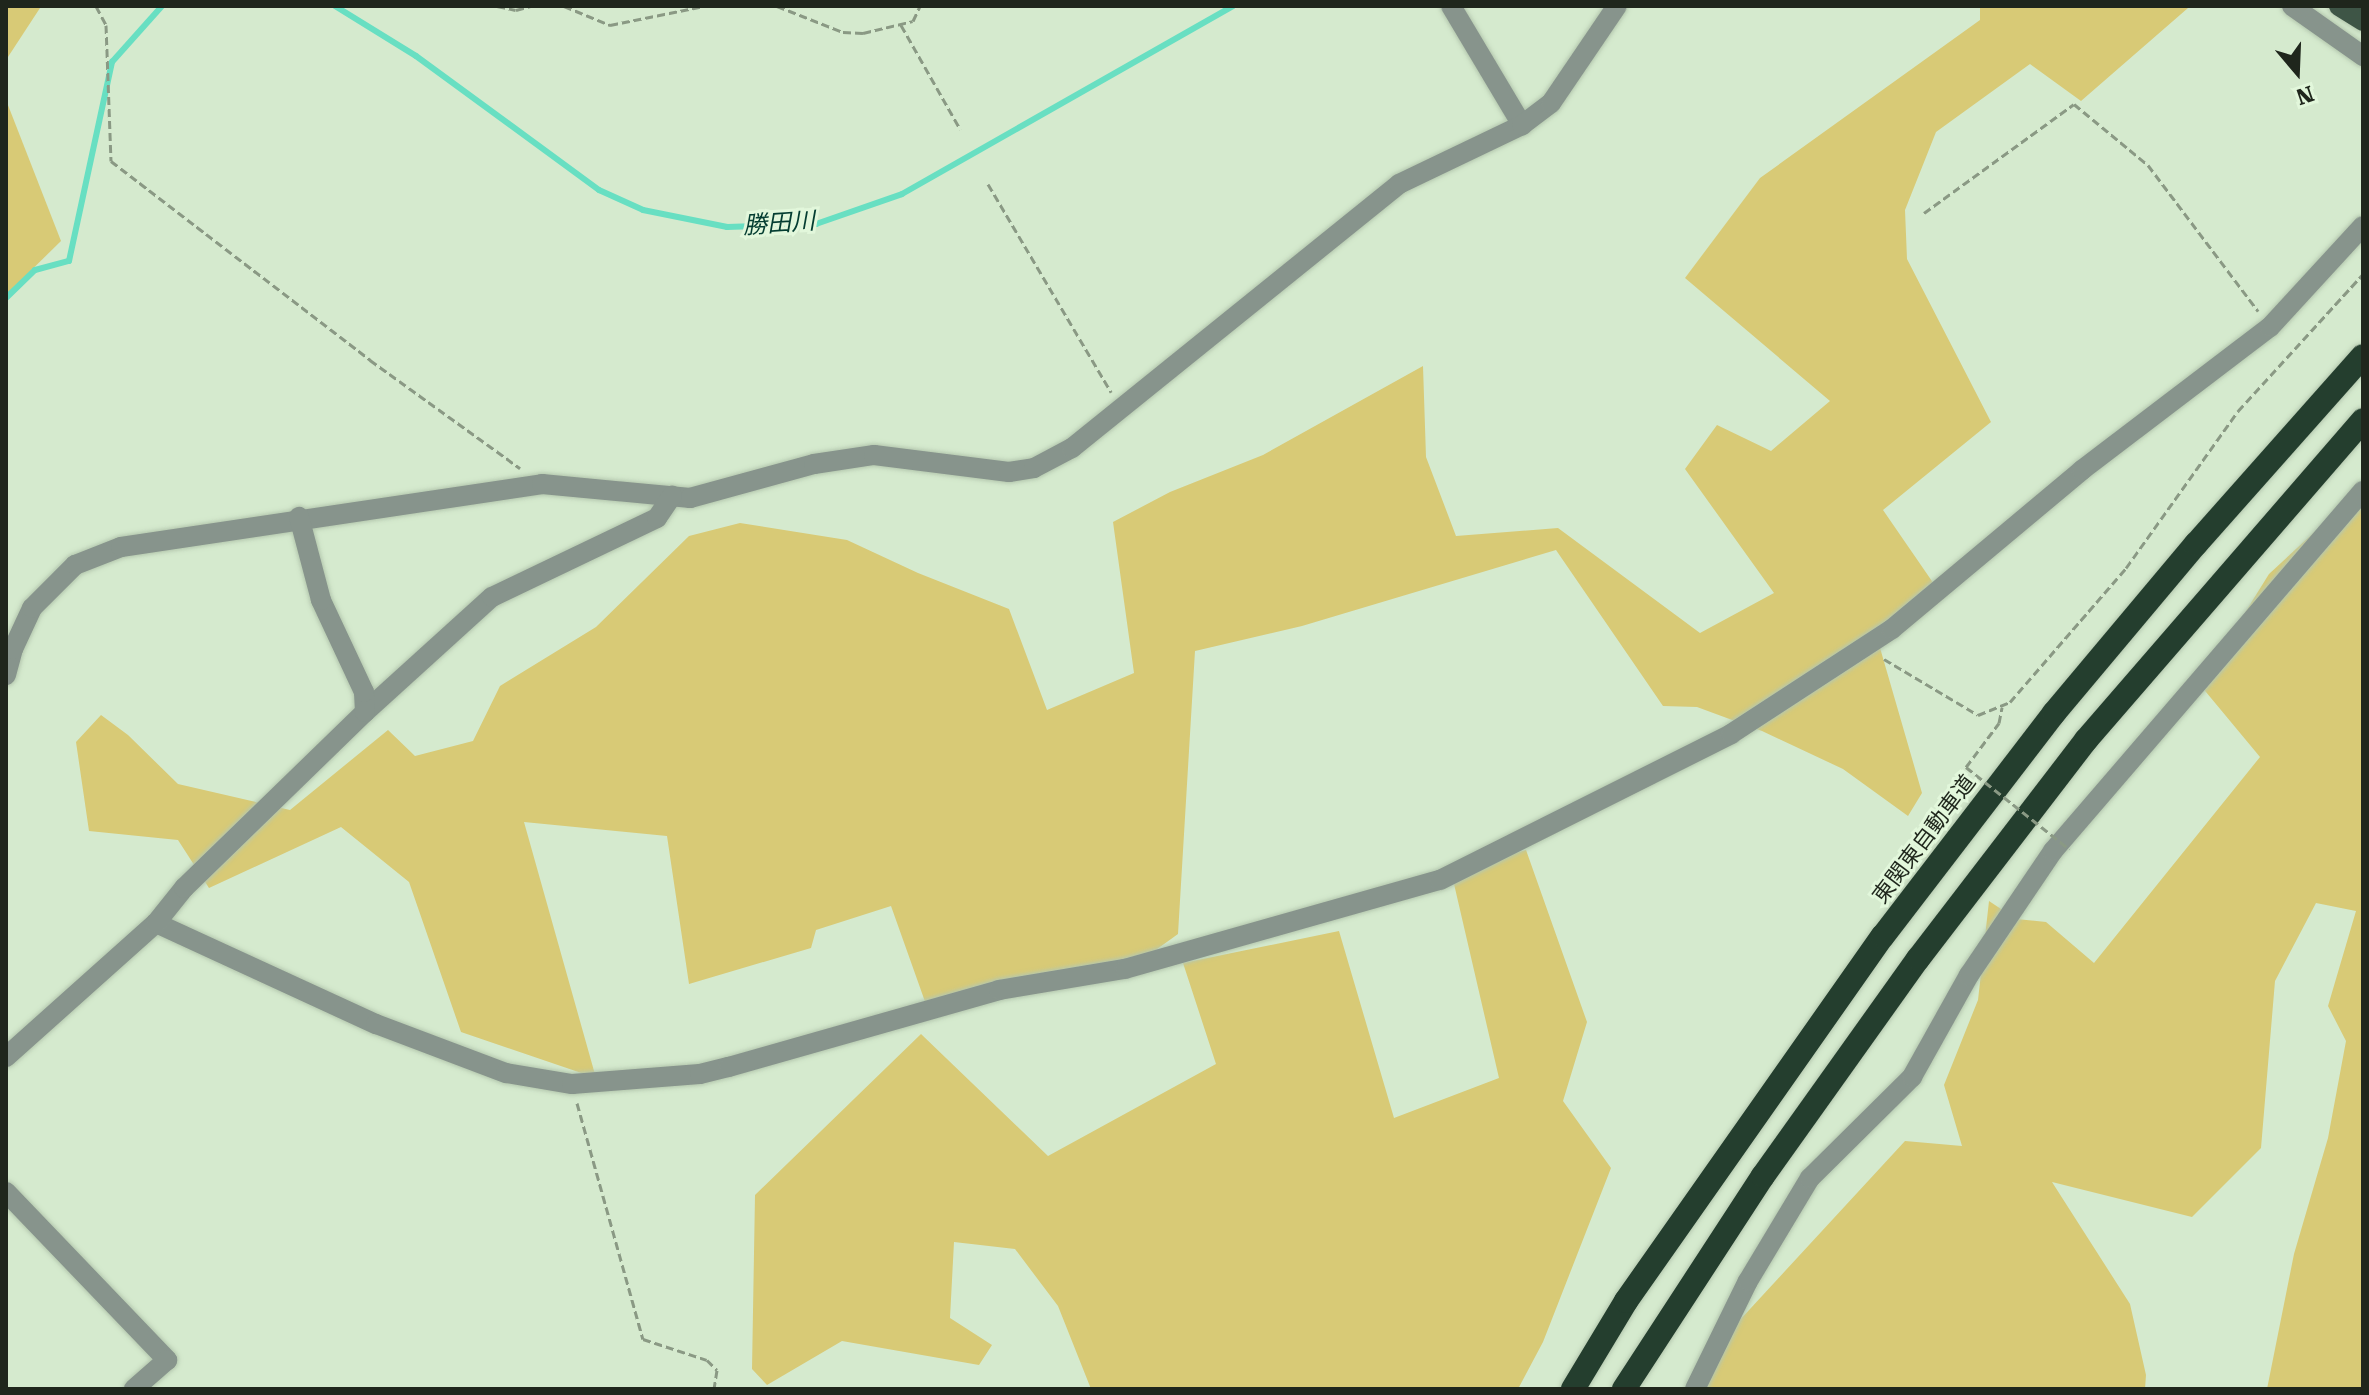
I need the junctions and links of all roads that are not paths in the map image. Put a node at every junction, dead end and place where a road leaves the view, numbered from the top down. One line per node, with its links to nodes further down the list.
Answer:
1 (1451, 6): 7 (street)
2 (1617, 6): 7 (street)
3 (2292, 6): 6 (street)
4 (2339, 6): 5 (main road)
5 (2363, 21)
6 (2363, 56)
7 (1522, 125): 12 (street)
8 (2363, 226): 16 (street)
9 (2363, 356): 20 (highway, 東関東自動車道)
10 (2363, 420): 21 (highway)
11 (2363, 491): 22 (street)
12 (672, 496): 13 (street); 15 (street)
13 (299, 517): 14 (street); 15 (street)
14 (6, 675)
15 (365, 712): 16 (street)
16 (156, 923): 17 (street)
17 (6, 1057)
18 (6, 1192): 19 (street)
19 (134, 1389)
20 (1573, 1389)
21 (1624, 1389)
22 (1695, 1389)

